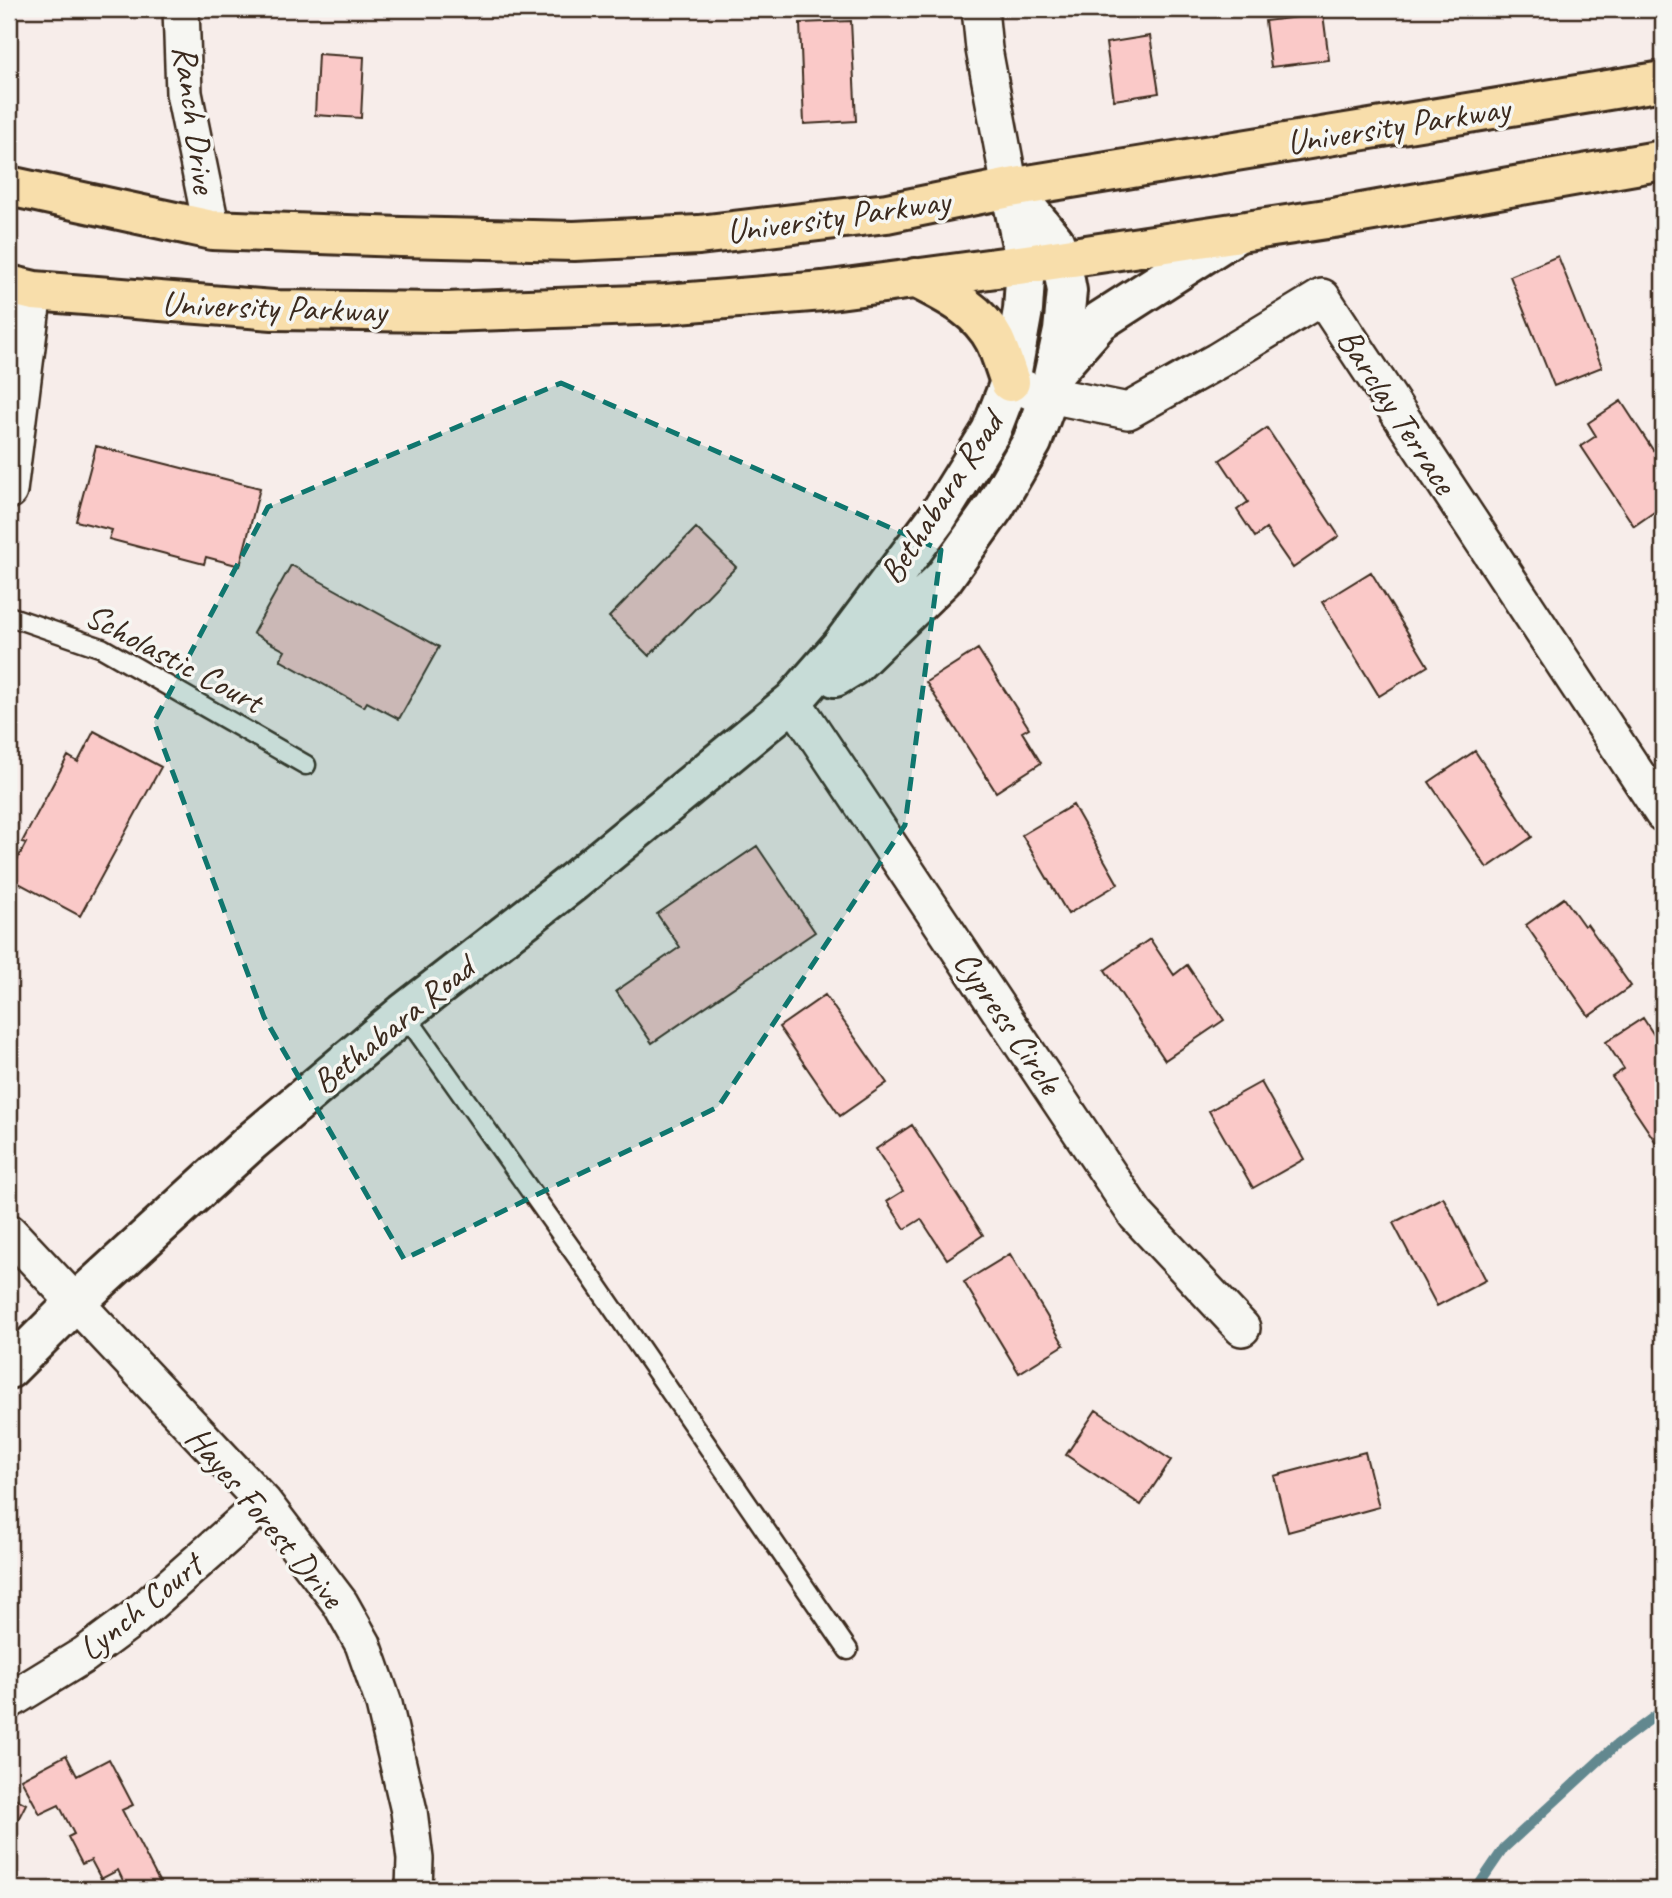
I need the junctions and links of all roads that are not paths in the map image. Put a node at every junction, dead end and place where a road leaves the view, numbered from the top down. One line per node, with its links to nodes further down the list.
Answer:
1 (181, 9): 7 (street, Ranch Drive)
2 (980, 9): 6 (street)
3 (1663, 81): 6 (main road, University Parkway)
4 (1663, 160): 8 (main road, University Parkway)
5 (9, 186): 7 (main road, University Parkway)
6 (1010, 188): 7 (main road, University Parkway); 9 (street, Bethabara Road)
7 (212, 230)
8 (1237, 233): 9 (main road, University Parkway); 13 (street)
9 (1043, 261): 10 (main road, University Parkway); 12 (street, Bethabara Road); 13 (street, Bethabara Road)
10 (915, 278): 11 (main road, University Parkway); 12 (main road)
11 (22, 288): 14 (street)
12 (1010, 382): 13 (street, Barclay Terrace); 16 (street, Bethabara Road)
13 (1052, 384): 16 (street, Bethabara Road); 18 (street, Barclay Terrace)
14 (9, 491)
15 (9, 616): 17 (lane, Scholastic Court)
16 (793, 701): 19 (street, Bethabara Road); 22 (street, Cypress Circle)
17 (306, 765)
18 (1663, 814)
19 (404, 1013): 21 (street, Bethabara Road); 25 (lane)
20 (9, 1232): 21 (street, Hayes Forest Drive)
21 (75, 1303): 23 (street, Bethabara Road); 24 (street, Hayes Forest Drive)
22 (1242, 1328)
23 (9, 1369)
24 (264, 1503): 26 (street, Lynch Court); 27 (street, Hayes Forest Drive)
25 (848, 1650)
26 (9, 1701)
27 (414, 1889)

